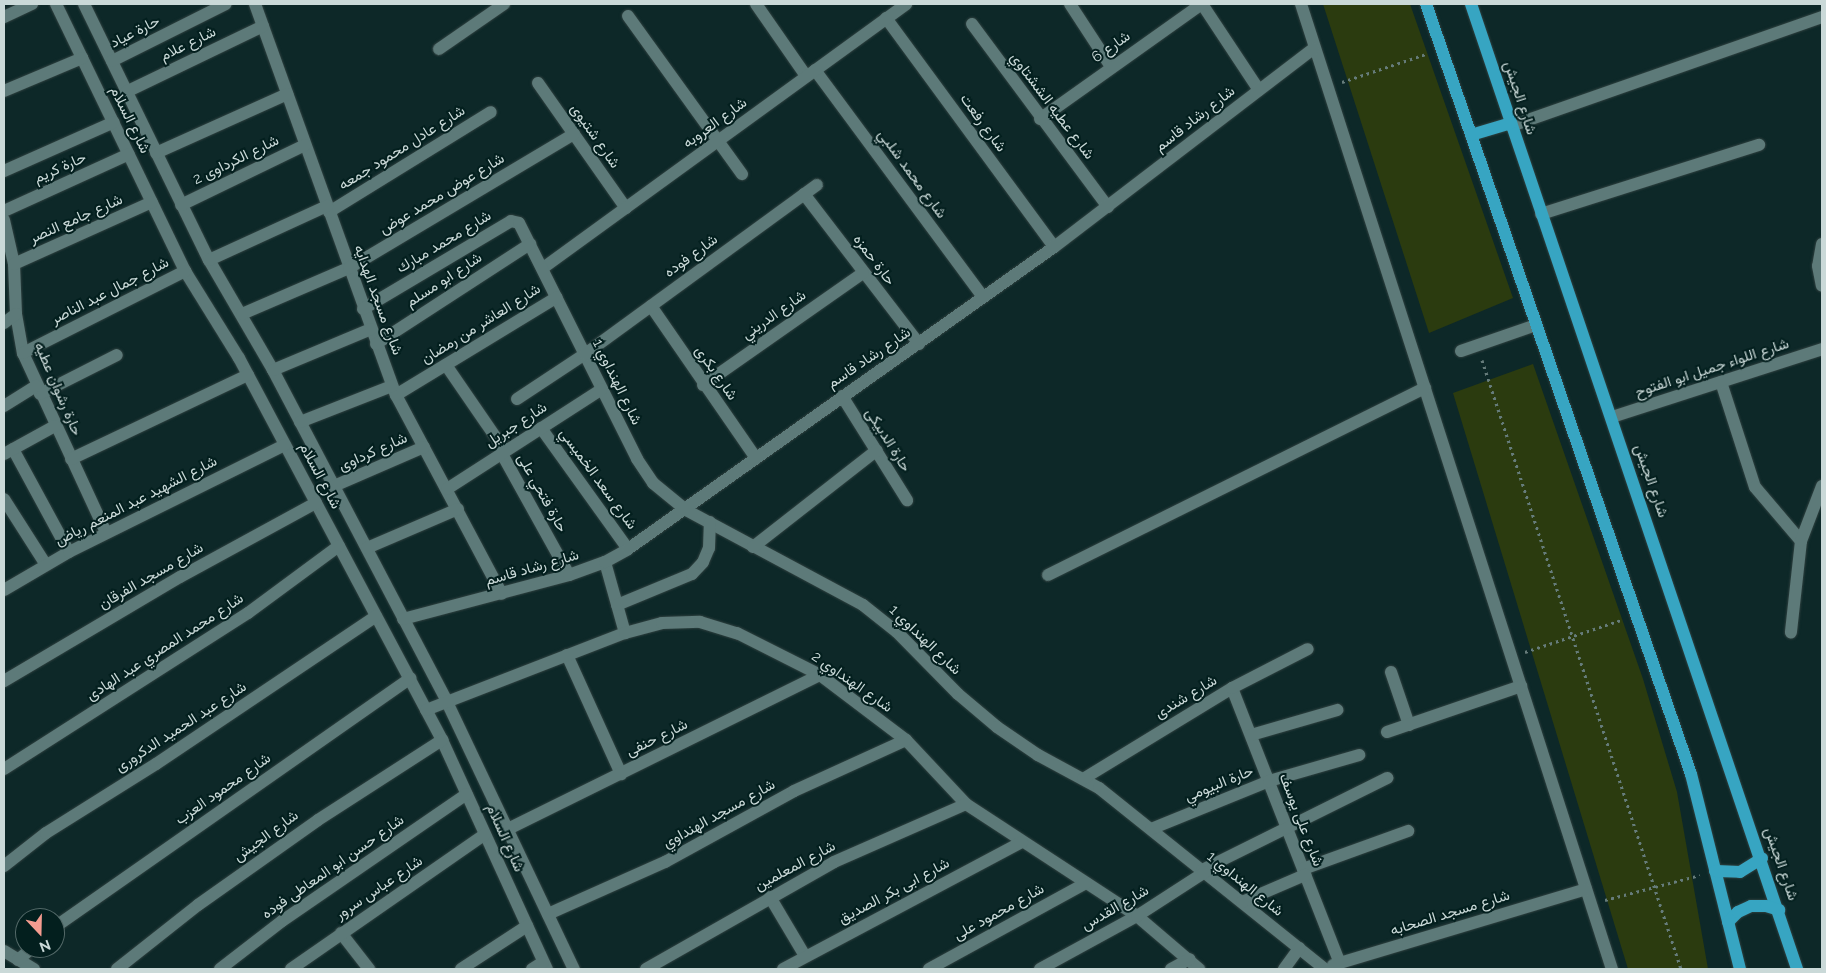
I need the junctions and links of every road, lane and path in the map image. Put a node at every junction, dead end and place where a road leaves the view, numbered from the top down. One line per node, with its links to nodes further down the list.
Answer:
1 (32, 4): 15 (street)
2 (56, 4): 23 (street, شارع السلام)
3 (84, 4): 24 (street, شارع السلام)
4 (226, 4): 24 (street, حارة عياد)
5 (254, 4): 19 (street, شارع مسجد الهدايه)
6 (504, 4): 21 (street)
7 (756, 4): 26 (street, شارع محمد شلبي)
8 (1202, 4): 25 (street, شارع 6); 29 (street)
9 (1301, 4): 20 (street)
10 (1426, 4): 22 (main road)
11 (1471, 4): 36 (main road, شارع الجيش)
12 (901, 5): 17 (street, شارع العروبه)
13 (1077, 6): 25 (street)
14 (628, 16): 39 (street)
15 (4, 17)
16 (1822, 17): 36 (street)
17 (886, 18): 26 (street, شارع العروبه); 59 (street, شارع رفعت)
18 (972, 24): 34 (street, شارع عطيه الششتاوي)
19 (263, 26): 31 (street, شارع علام); 32 (street, شارع مسجد الهدايه)
20 (1314, 48): 28 (street); 29 (street, شارع رشاد قاسم)
21 (439, 49)
22 (1441, 49): 28 (path); 38 (main road)
23 (82, 58): 30 (street); 35 (street, شارع السلام)
24 (112, 61): 31 (street, شارع السلام)
25 (1111, 68): 34 (street, شارع 6)
26 (811, 73): 39 (street, شارع العروبه); 69 (street, شارع محمد شلبي)
27 (538, 83): 37 (street, شارع شتيوى)
28 (1327, 87): 90 (street)
29 (1259, 90): 50 (street, شارع رشاد قاسم)
30 (4, 91)
31 (126, 92): 42 (street, شارع السلام)
32 (288, 94): 40 (street, شارع مسجد الهدايه); 42 (street)
33 (491, 112): 52 (street, شارع عادل محمود جمعه)
34 (1040, 119): 50 (street, شارع عطيه الششتاوي)
35 (114, 122): 43 (street, شارع السلام); 44 (street)
36 (1511, 125): 38 (main road); 54 (main road, شارع الجيش)
37 (574, 134): 51 (street, شارع شتيوى); 63 (street, شارع عوض محمد عوض)
38 (1471, 135): 75 (main road)
39 (718, 141): 45 (street); 51 (street, شارع العروبه)
40 (305, 144): 49 (street, شارع الكرداوى 2); 52 (street, شارع مسجد الهدايه)
41 (1759, 145): 54 (street)
42 (156, 153): 49 (street, شارع السلام)
43 (129, 154): 48 (street, شارع السلام); 53 (street, حارة كريم)
44 (4, 171)
45 (742, 174)
46 (817, 185): 47 (street, شارع فوده)
47 (804, 194): 66 (street, حارة حمزه); 70 (street, شارع فوده)
48 (152, 202): 62 (street, شارع جامع النصر); 65 (street, شارع السلام)
49 (181, 205): 61 (street, شارع السلام)
50 (1108, 207): 59 (street, شارع رشاد قاسم)
51 (626, 208): 64 (street, شارع العروبه)
52 (328, 209): 61 (street, شارع عادل محمود جمعه); 63 (street, شارع مسجد الهدايه)
53 (4, 211)
54 (1541, 214): 97 (main road, شارع الجيش)
55 (4, 220): 60 (street, حارة رشوان عطيه)
56 (515, 221): 57 (street, شارع الهنداوي 1); 71 (street, شارع محمد مبارك)
57 (530, 244): 64 (street, شارع الهنداوي 1); 77 (street, شارع ابو مسلم)
58 (1822, 244): 67 (street)
59 (1054, 247): 69 (street, شارع رشاد قاسم)
60 (7, 250): 62 (street, حارة رشوان عطيه)
61 (208, 260): 73 (street, شارع السلام)
62 (14, 264): 72 (street, حارة رشوان عطيه)
63 (349, 268): 71 (street, شارع مسجد الهدايه); 73 (street, شارع عوض محمد عوض)
64 (542, 268): 68 (street, شارع الهنداوي 1)
65 (185, 271): 82 (street, شارع جمال عبد الناصر); 87 (street, شارع السلام)
66 (862, 273): 78 (street, حارة حمزه); 89 (street, شارع الدريني)
67 (1822, 286)
68 (557, 296): 84 (street, شارع الهنداوي 1); 85 (street, شارع العاشر من رمضان)
69 (983, 298): 78 (street, شارع رشاد قاسم)
70 (651, 306): 84 (street, شارع فوده); 89 (street, شارع بكرى)
71 (363, 309): 76 (street, شارع مسجد الهدايه)
72 (16, 314): 74 (street); 82 (street, حارة رشوان عطيه)
73 (242, 314): 86 (street, شارع السلام)
74 (4, 323)
75 (1536, 325): 79 (street); 131 (main road)
76 (371, 329): 77 (street, شارع مسجد الهدايه); 86 (street)
77 (376, 344): 93 (street, شارع مسجد الهدايه)
78 (919, 344): 94 (street, شارع رشاد قاسم)
79 (1478, 345): 81 (street); 136 (path)
80 (1822, 349): 88 (street, شارع اللواء جميل ابو الفتوح)
81 (1461, 351)
82 (23, 353): 92 (street, حارة رشوان عطيه)
83 (117, 354): 92 (street)
84 (585, 354): 91 (street, شارع الهنداوي 1); 95 (street, شارع فوده)
85 (446, 365): 93 (street, شارع العاشر من رمضان); 105 (street, حارة فتحي على)
86 (273, 370): 98 (street, شارع السلام)
87 (248, 375): 101 (street, شارع السلام); 107 (street)
88 (1721, 382): 97 (street, شارع اللواء جميل ابو الفتوح); 118 (street)
89 (703, 384): 106 (street, شارع بكرى)
90 (1425, 388): 127 (street); 139 (street)
91 (602, 389): 100 (street, شارع جبريل); 115 (street, شارع الهنداوي 1)
92 (38, 390): 96 (street); 99 (street, حارة رشوان عطيه)
93 (394, 391): 98 (street, شارع العاشر من رمضان); 102 (street, شارع مسجد الهدايه)
94 (842, 396): 103 (street, حارة الدبيكى); 106 (street, شارع رشاد قاسم)
95 (517, 399)
96 (4, 406)
97 (1612, 417): 168 (main road, شارع الجيش)
98 (300, 422): 108 (street, شارع السلام)
99 (55, 426): 104 (street); 107 (street, حارة رشوان عطيه)
100 (541, 428): 105 (street, شارع جبريل); 122 (street, شارع سعد الخميسي)
101 (285, 445): 113 (street, شارع السلام); 117 (street, شارع الشهيد عبد المنعم رياض)
102 (424, 447): 108 (street, شارع كرداوى); 110 (street, شارع مسجد الهدايه)
103 (877, 450): 112 (street, حارة الدبيكى); 120 (street)
104 (8, 452): 123 (street)
105 (503, 452): 110 (street, شارع جبريل); 126 (street, حارة فتحي على)
106 (756, 458): 115 (street, شارع رشاد قاسم)
107 (71, 459): 117 (street, حارة رشوان عطيه)
108 (334, 486): 121 (street, شارع السلام)
109 (1822, 486): 118 (street)
110 (447, 489): 114 (street, شارع مسجد الهدايه)
111 (4, 498): 125 (street)
112 (907, 500)
113 (316, 503): 119 (street, شارع السلام); 143 (street, شارع مسجد الفرقان)
114 (458, 509): 121 (street); 129 (street, شارع مسجد الهدايه)
115 (686, 510): 116 (street, شارع الهنداوي 1); 122 (street, شارع رشاد قاسم)
116 (710, 522): 120 (street, شارع الهنداوي 1); 130 (street)
117 (106, 533): 123 (street, شارع الشهيد عبد المنعم رياض)
118 (1801, 541): 134 (street)
119 (339, 546): 132 (street, شارع السلام); 155 (street, شارع محمد المصري عبد الهادى)
120 (754, 547): 157 (street, شارع الهنداوي 1)
121 (367, 548): 133 (street, شارع السلام)
122 (628, 548): 124 (street, شارع رشاد قاسم)
123 (69, 552): 125 (street, شارع الشهيد عبد المنعم رياض)
124 (605, 562): 126 (street, شارع رشاد قاسم); 130 (street)
125 (46, 565): 128 (street, شارع الشهيد عبد المنعم رياض)
126 (569, 575): 129 (street, شارع رشاد قاسم)
127 (1048, 575)
128 (4, 590)
129 (502, 594): 133 (street, شارع رشاد قاسم)
130 (617, 605): 135 (street)
131 (1636, 615): 136 (path); 171 (main road)
132 (376, 616): 142 (street, شارع السلام); 169 (street, شارع عبد الحميد الدكرورى)
133 (403, 620): 146 (street, شارع السلام)
134 (1791, 632)
135 (625, 633): 138 (street, شارع الهنداوي 2); 141 (street, شارع الهنداوي 2)
136 (1572, 636): 139 (path); 174 (path)
137 (1308, 649): 145 (street, شارع شندى)
138 (567, 655): 146 (street, شارع الهنداوي 2); 156 (street)
139 (1511, 656): 144 (street)
140 (1391, 672): 149 (street)
141 (820, 675): 153 (street, شارع الهنداوي 2); 156 (street, شارع حنفى)
142 (410, 678): 147 (street, شارع السلام); 182 (street, شارع محمود العزب)
143 (4, 681)
144 (1521, 686): 149 (street); 175 (street)
145 (1232, 688): 151 (street, شارع على يوسف); 157 (street, شارع شندى)
146 (448, 702): 147 (street, شارع الهنداوي 2); 163 (street, شارع السلام)
147 (426, 710): 152 (street, شارع السلام)
148 (1337, 710): 151 (street)
149 (1409, 725): 150 (street)
150 (1387, 732)
151 (1251, 735): 159 (street, شارع على يوسف)
152 (442, 740): 160 (street, شارع السلام); 195 (street, شارع الجيش)
153 (906, 740): 161 (street, شارع الهنداوي 2); 180 (street, شارع مسجد الهنداوي)
154 (1359, 754): 159 (street, حارة البيومي)
155 (4, 769)
156 (621, 774): 163 (street, شارع حنفى)
157 (1083, 778): 164 (street, شارع الهنداوي 1)
158 (1387, 778): 162 (street, شارع القدس)
159 (1269, 781): 162 (street, شارع على يوسف); 164 (street, حارة البيومي)
160 (467, 794): 166 (street, شارع السلام); 196 (street, شارع حسن ابو المعاطى فوده)
161 (966, 804): 167 (street, شارع الهنداوي 2); 176 (street, شارع المعلمين)
162 (1287, 828): 170 (street, شارع القدس); 172 (street, شارع على يوسف)
163 (508, 829): 180 (street, شارع السلام)
164 (1151, 829): 170 (street, شارع الهنداوي 1)
165 (1408, 831): 172 (street)
166 (485, 834): 184 (street, شارع السلام); 185 (street, شارع عباس سرور)
167 (1022, 842): 173 (street, شارع الهنداوي 2); 188 (street, شارع ابى بكر الصديق)
168 (1762, 858): 171 (main road); 179 (main road, شارع الجيش)
169 (4, 866)
170 (1204, 871): 177 (street, شارع الهنداوي 1); 181 (street, شارع القدس)
171 (1715, 871): 174 (path); 183 (main road)
172 (1304, 872): 177 (street); 192 (street, شارع على يوسف)
173 (1086, 883): 181 (street, شارع الهنداوي 2); 204 (street, شارع محمود على)
174 (1654, 887): 178 (path); 211 (path)
175 (1586, 889): 178 (street); 192 (street, شارع مسجد الصحابه)
176 (770, 897): 188 (street); 202 (street, شارع المعلمين)
177 (1242, 902): 186 (street, شارع الهنداوي 1)
178 (1591, 903): 210 (street)
179 (1779, 910): 183 (main road); 213 (main road, شارع الجيش)
180 (548, 914): 201 (street, شارع السلام)
181 (1137, 916): 190 (street, شارع الهنداوي 2); 205 (street, شارع القدس)
182 (65, 920)
183 (1728, 922): 212 (main road)
184 (527, 926): 193 (street, شارع السلام); 199 (street)
185 (341, 933): 197 (street, شارع عباس سرور); 198 (street)
186 (1300, 948): 208 (street); 209 (street, شارع الهنداوي 1)
187 (4, 951): 191 (street)
188 (805, 956): 203 (street, شارع ابى بكر الصديق)
189 (20, 958): 191 (street)
190 (1190, 959): 206 (street); 207 (street, شارع الهنداوي 2)
191 (18, 960): 194 (street)
192 (1340, 962): 209 (street, شارع مسجد الصحابه)
193 (545, 965): 200 (street)
194 (34, 969)
195 (117, 969)
196 (220, 969)
197 (291, 969)
198 (369, 969)
199 (461, 969)
200 (532, 969)
201 (574, 969)
202 (646, 969)
203 (783, 969)
204 (929, 969)
205 (1040, 969)
206 (1171, 969)
207 (1199, 969)
208 (1284, 969)
209 (1324, 969)
210 (1612, 969)
211 (1680, 969)
212 (1740, 969)
213 (1797, 969)

